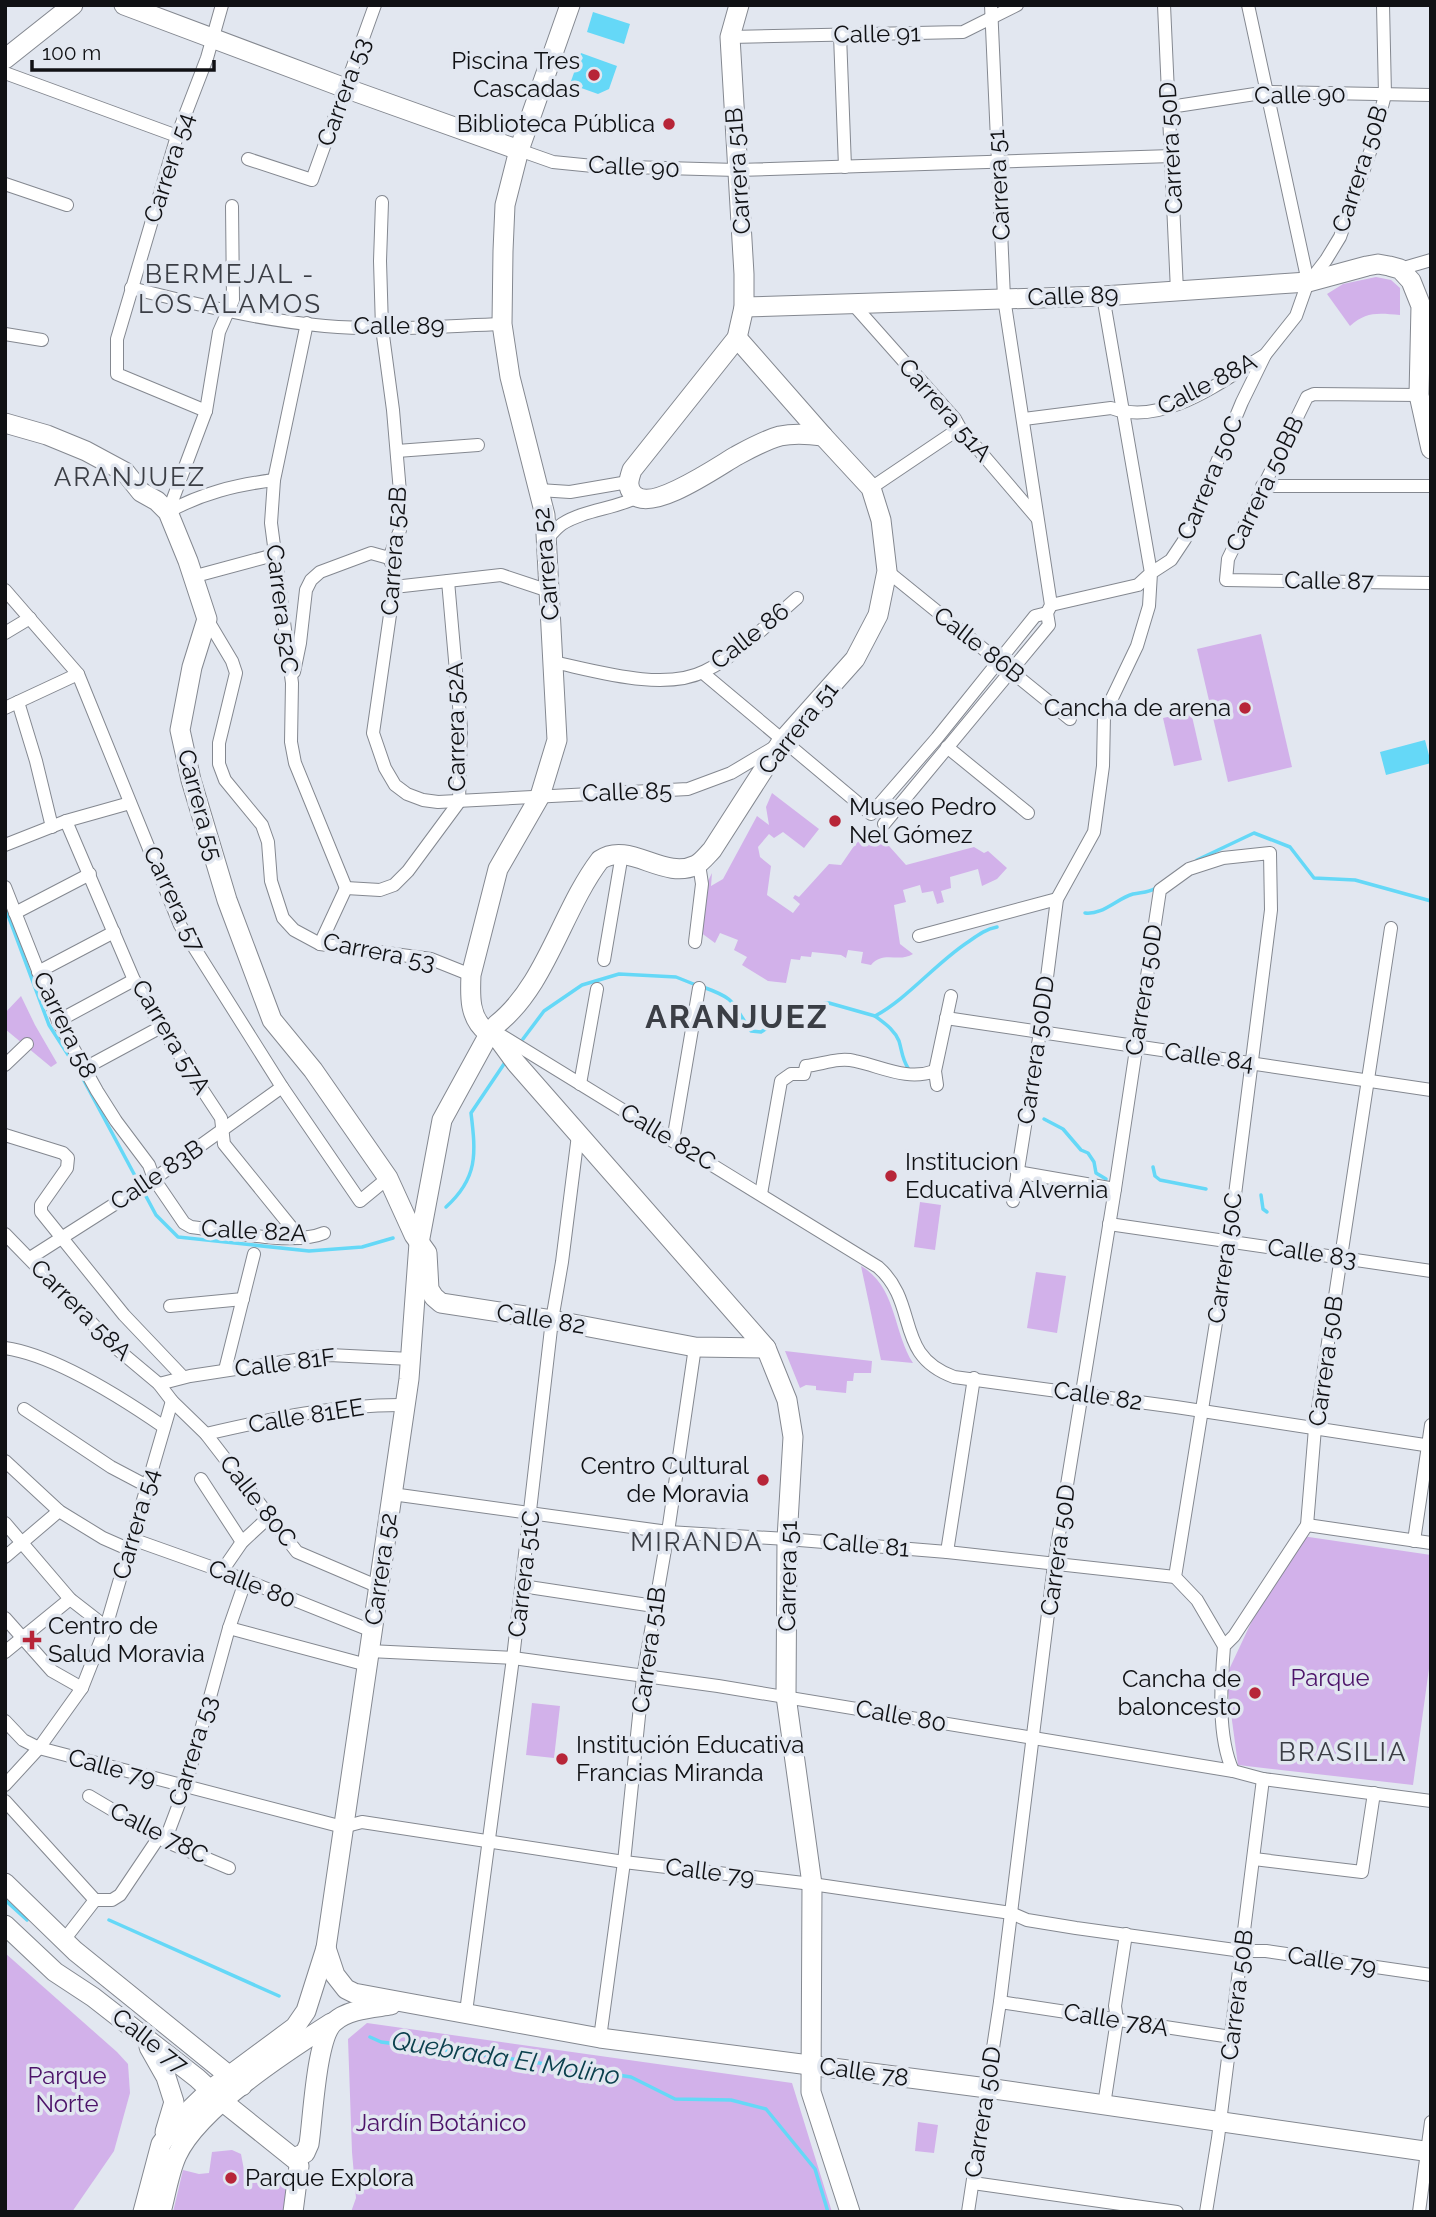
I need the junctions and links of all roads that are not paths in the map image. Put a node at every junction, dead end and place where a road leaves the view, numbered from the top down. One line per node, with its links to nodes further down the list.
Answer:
1 (73, 5): 15 (street)
2 (124, 5): 13 (street, Calle 90)
3 (222, 5): 13 (street, Carrera 54)
4 (375, 5): 17 (street, Carrera 53)
5 (570, 5): 23 (street, Carrera 52)
6 (739, 5): 14 (street, Carrera 51B)
7 (1017, 5): 11 (street, Calle 91)
8 (1164, 5): 21 (street, Carrera 50D)
9 (1248, 5): 18 (street)
10 (1383, 5): 19 (street, Carrera 50B)
11 (991, 12): 12 (street, Calle 91); 26 (street, Carrera 51)
12 (840, 34): 14 (street, Calle 91); 27 (street)
13 (212, 37): 17 (street, Calle 90); 22 (street, Carrera 54)
14 (730, 37): 28 (street, Carrera 51B)
15 (5, 59)
16 (5, 74): 22 (street)
17 (345, 88): 23 (street, Calle 90); 25 (street, Carrera 53)
18 (1268, 92): 19 (street, Calle 90); 21 (street, Calle 90); 35 (street)
19 (1385, 95): 20 (street, Calle 90); 35 (street, Carrera 50B)
20 (1431, 96)
21 (1170, 107): 24 (street, Carrera 50D)
22 (177, 136): 36 (street, Carrera 54)
23 (519, 150): 28 (street, Calle 90); 45 (street, Carrera 52)
24 (1172, 156): 26 (street, Calle 90); 37 (street, Carrera 50D)
25 (248, 159)
26 (998, 161): 27 (street, Calle 90); 39 (street, Carrera 51)
27 (845, 167): 28 (street, Calle 90)
28 (737, 170): 41 (street, Carrera 51B)
29 (5, 184): 31 (street)
30 (382, 202): 46 (street, Carrera 52B)
31 (67, 205)
32 (232, 206): 43 (street)
33 (1431, 260): 34 (street)
34 (1400, 269): 35 (street, Calle 89); 42 (street)
35 (1308, 282): 37 (street, Calle 89); 50 (street, Carrera 50C)
36 (131, 288): 43 (street, Calle 89); 52 (street, Carrera 54)
37 (1177, 291): 38 (street, Calle 89)
38 (1103, 296): 39 (street, Calle 89); 53 (street)
39 (1004, 298): 40 (street, Calle 89); 54 (street, Carrera 51)
40 (852, 303): 41 (street, Calle 89); 56 (street, Carrera 51A)
41 (744, 307): 48 (street, Carrera 51B)
42 (1427, 311): 51 (street)
43 (227, 313): 44 (street, Calle 89); 52 (street)
44 (307, 323): 46 (street, Calle 89); 61 (street, Carrera 52C)
45 (502, 324): 46 (street, Calle 89); 65 (street, Carrera 52)
46 (382, 328): 60 (street, Carrera 52B)
47 (5, 334): 49 (street)
48 (737, 338): 57 (street, Carrera 51); 66 (street)
49 (42, 340)
50 (1265, 355): 53 (street, Calle 88A); 73 (street, Carrera 50C)
51 (1419, 395): 59 (street); 62 (street, Carrera 50BB)
52 (206, 411): 67 (street)
53 (1124, 413): 54 (street, Calle 88A); 73 (street)
54 (1024, 419): 68 (street, Carrera 51)
55 (5, 423): 67 (street)
56 (960, 428): 64 (street); 68 (street, Carrera 51A)
57 (822, 436): 64 (street, Carrera 51); 66 (street)
58 (478, 445): 60 (street)
59 (1431, 449)
60 (397, 451): 71 (street, Carrera 52B)
61 (274, 481): 67 (street); 70 (street, Carrera 52C)
62 (1262, 486): 63 (street); 75 (street, Carrera 50BB)
63 (1431, 486)
64 (872, 488): 72 (street, Carrera 51)
65 (539, 490): 66 (street); 69 (street, Carrera 52)
66 (633, 490): 69 (street)
67 (167, 512): 74 (street)
68 (1038, 518): 82 (street, Carrera 51)
69 (546, 540): 80 (street, Carrera 52)
70 (274, 555): 74 (street); 91 (street, Carrera 52C)
71 (390, 558): 78 (street, Carrera 52B); 91 (street)
72 (887, 572): 86 (street, Calle 86B); 95 (street, Carrera 51)
73 (1151, 573): 82 (street); 111 (street)
74 (192, 577): 84 (street)
75 (1226, 580): 77 (street, Calle 87)
76 (448, 581): 78 (street); 80 (street); 98 (street, Carrera 52A)
77 (1431, 583)
78 (394, 587): 98 (street, Carrera 52B)
79 (5, 590): 83 (street, Carrera 57)
80 (549, 591): 87 (street, Carrera 52)
81 (797, 598): 89 (street, Calle 86)
82 (1049, 609): 86 (street); 88 (street)
83 (30, 618): 85 (street); 90 (street, Carrera 57)
84 (207, 619): 117 (street, Carrera 53); 147 (street, Carrera 55)
85 (5, 633)
86 (999, 661): 88 (street, Calle 86B); 95 (street, Calle 86)
87 (553, 662): 89 (street, Calle 86); 97 (street, Carrera 52)
88 (1011, 669): 94 (street, Calle 86B); 96 (street)
89 (703, 673): 95 (street, Calle 86)
90 (78, 674): 92 (street); 99 (street, Carrera 57)
91 (292, 683): 109 (street, Carrera 52C)
92 (18, 702): 93 (street); 103 (street)
93 (5, 708)
94 (1070, 719)
95 (782, 741): 97 (street, Calle 85); 106 (street, Carrera 51)
96 (947, 747): 100 (street); 102 (street)
97 (540, 796): 98 (street, Calle 85); 120 (street, Carrera 52)
98 (459, 802): 109 (street, Carrera 52A)
99 (130, 803): 101 (street); 139 (street, Carrera 57)
100 (1028, 813)
101 (66, 821): 103 (street); 107 (street, Carrera 57A)
102 (884, 824)
103 (52, 827): 104 (street)
104 (5, 845)
105 (622, 854): 106 (street); 118 (street); 129 (street)
106 (699, 864): 116 (street)
107 (90, 874): 112 (street); 114 (street, Carrera 57A)
108 (5, 887): 112 (street, Carrera 58)
109 (346, 888): 117 (street)
110 (1160, 890): 131 (street, Carrera 50D); 132 (street, Carrera 50C)
111 (1057, 900): 115 (street); 128 (street, Carrera 50DD)
112 (15, 913): 119 (street, Carrera 58)
113 (1391, 928): 136 (street, Carrera 50B)
114 (114, 932): 119 (street); 121 (street, Carrera 57A)
115 (919, 936)
116 (695, 942)
117 (320, 944): 120 (street, Carrera 53)
118 (604, 960)
119 (38, 972): 126 (street, Carrera 58)
120 (471, 975): 129 (street, Carrera 52)
121 (134, 980): 126 (street); 127 (street, Carrera 57A)
122 (597, 989): 137 (street)
123 (697, 993): 144 (street)
124 (951, 996): 125 (street)
125 (946, 1017): 128 (street, Calle 84); 135 (street)
126 (58, 1021): 134 (street, Carrera 58)
127 (161, 1027): 134 (street); 141 (street, Carrera 57A)
128 (1040, 1032): 131 (street, Calle 84); 146 (street, Carrera 50DD)
129 (493, 1033): 137 (street, Calle 82C); 143 (street, Carrera 51); 150 (street, Carrera 52)
130 (27, 1044): 133 (street)
131 (1136, 1046): 132 (street, Calle 84); 149 (street, Carrera 50D)
132 (1251, 1063): 136 (street, Calle 84); 160 (street, Carrera 50C)
133 (5, 1065)
134 (85, 1068): 145 (street, Carrera 58)
135 (935, 1071): 138 (street); 151 (street)
136 (1368, 1080): 140 (street, Calle 84); 163 (street, Carrera 50B)
137 (580, 1084): 144 (street, Calle 82C)
138 (937, 1085)
139 (282, 1087): 141 (street, Calle 83B); 147 (street, Carrera 57)
140 (1431, 1090)
141 (222, 1131): 148 (street, Calle 83B); 158 (street, Carrera 57A)
142 (5, 1135): 157 (street)
143 (578, 1135): 169 (street, Carrera 51C); 172 (street, Carrera 51)
144 (673, 1141): 151 (street, Calle 82C)
145 (141, 1154): 148 (street, Calle 82A)
146 (1017, 1172): 149 (street); 152 (street, Carrera 50DD)
147 (388, 1178): 153 (street, Carrera 55)
148 (144, 1185): 157 (street, Calle 83B); 158 (street, Calle 82A)
149 (1115, 1189): 154 (street, Carrera 50D)
150 (428, 1192): 153 (street); 161 (street, Carrera 52)
151 (761, 1194): 159 (street, Calle 82C)
152 (1013, 1201)
153 (400, 1205): 161 (street, Carrera 55)
154 (1109, 1224): 160 (street, Calle 83); 178 (street, Carrera 50D)
155 (324, 1233): 158 (street, Calle 82A)
156 (5, 1234): 164 (street, Carrera 58A)
157 (62, 1238): 164 (street, Calle 83B); 175 (street)
158 (300, 1238)
159 (836, 1240): 176 (street, Calle 82)
160 (1229, 1242): 163 (street, Calle 83); 182 (street, Carrera 50C)
161 (419, 1243): 167 (street); 173 (street, Carrera 52)
162 (254, 1254): 166 (street)
163 (1341, 1256): 165 (street, Calle 83); 185 (street, Carrera 50B)
164 (30, 1258): 177 (street, Carrera 58A)
165 (1431, 1271)
166 (243, 1299): 168 (street); 174 (street)
167 (441, 1303): 169 (street, Calle 82); 173 (street)
168 (170, 1306)
169 (552, 1320): 170 (street, Calle 82); 193 (street, Carrera 51C)
170 (695, 1347): 172 (street, Calle 82); 197 (street, Carrera 51B)
171 (5, 1348): 184 (street)
172 (766, 1348): 198 (street, Carrera 51)
173 (411, 1359): 174 (street, Calle 81F); 180 (street, Carrera 52)
174 (225, 1370): 175 (street, Calle 81F)
175 (183, 1377): 177 (street, Calle 81F)
176 (974, 1378): 178 (street, Calle 82); 204 (street)
177 (159, 1384): 179 (street, Calle 80C)
178 (1080, 1394): 182 (street, Calle 82); 206 (street, Carrera 50D)
179 (172, 1401): 184 (street, Carrera 54); 186 (street, Calle 80C)
180 (406, 1405): 186 (street, Calle 81EE); 191 (street, Carrera 52)
181 (24, 1409): 190 (street)
182 (1203, 1411): 185 (street, Calle 82); 208 (street, Carrera 50C)
183 (1431, 1425): 187 (street)
184 (164, 1427): 190 (street, Carrera 54)
185 (1315, 1428): 187 (street, Calle 82); 196 (street, Carrera 50B)
186 (206, 1434): 194 (street, Calle 80C)
187 (1429, 1446): 199 (street)
188 (5, 1461): 192 (street, Calle 80)
189 (201, 1479): 201 (street)
190 (147, 1486): 202 (street, Carrera 54)
191 (392, 1494): 193 (street, Calle 81); 211 (street, Carrera 52)
192 (59, 1511): 200 (street); 202 (street, Calle 80)
193 (531, 1512): 197 (street, Calle 81); 210 (street, Carrera 51C)
194 (270, 1517): 201 (street); 211 (street, Calle 80C)
195 (5, 1523): 200 (street)
196 (1307, 1525): 199 (street); 219 (street, Carrera 50B)
197 (668, 1532): 198 (street, Calle 81); 213 (street, Carrera 51B)
198 (787, 1539): 204 (street, Calle 81); 225 (street, Carrera 51)
199 (1414, 1541): 203 (street)
200 (23, 1542): 205 (street); 212 (street)
201 (242, 1542): 207 (street)
202 (130, 1544): 207 (street, Calle 80); 215 (street, Carrera 54)
203 (1431, 1544)
204 (947, 1552): 206 (street, Calle 81)
205 (5, 1557)
206 (1054, 1565): 208 (street, Calle 81); 227 (street, Carrera 50D)
207 (222, 1571): 209 (street, Calle 80)
208 (1175, 1577): 219 (street)
209 (245, 1582): 216 (street, Carrera 53); 217 (street, Calle 80)
210 (522, 1586): 213 (street); 222 (street, Carrera 51C)
211 (379, 1587): 217 (street, Carrera 52)
212 (71, 1599): 215 (street); 218 (street)
213 (654, 1606): 223 (street, Carrera 51B)
214 (5, 1618): 218 (street)
215 (106, 1627): 224 (street, Carrera 54)
216 (229, 1628): 221 (street, Calle 80); 232 (street, Carrera 53)
217 (372, 1631): 221 (street, Carrera 52)
218 (22, 1638): 220 (street); 224 (street)
219 (1224, 1646): 229 (street)
220 (5, 1652)
221 (368, 1658): 222 (street, Calle 80); 237 (street, Carrera 52)
222 (513, 1658): 223 (street, Calle 80); 239 (street, Carrera 51C)
223 (643, 1678): 225 (street, Calle 80); 241 (street, Carrera 51B)
224 (82, 1688): 228 (street, Carrera 54)
225 (786, 1696): 227 (street, Calle 80); 244 (street, Carrera 51)
226 (5, 1721): 228 (street, Calle 79)
227 (1034, 1739): 229 (street, Calle 80); 247 (street, Carrera 50D)
228 (39, 1748): 231 (street, Carrera 54); 232 (street, Calle 79)
229 (1233, 1771): 230 (street, Calle 80)
230 (1264, 1779): 233 (street, Calle 80); 240 (street, Carrera 50B)
231 (5, 1785)
232 (185, 1788): 237 (street, Calle 79); 238 (street, Carrera 53)
233 (1374, 1793): 236 (street, Calle 80); 240 (street)
234 (89, 1796): 238 (street, Calle 78C)
235 (5, 1801): 245 (street)
236 (1431, 1801)
237 (343, 1827): 239 (street, Calle 79); 251 (street, Carrera 52)
238 (162, 1839): 242 (street, Calle 78C); 245 (street, Carrera 53)
239 (489, 1840): 241 (street, Calle 79); 256 (street, Carrera 51C)
240 (1254, 1859): 252 (street, Carrera 50B)
241 (624, 1862): 244 (street, Calle 79); 261 (street, Carrera 51B)
242 (229, 1868)
243 (5, 1883): 246 (street, Calle 77)
244 (812, 1884): 247 (street, Calle 79); 262 (street, Carrera 51)
245 (95, 1900): 250 (street)
246 (35, 1911): 248 (street); 250 (street, Calle 77)
247 (1011, 1913): 249 (street, Calle 79); 254 (street, Carrera 50D)
248 (9, 1928): 259 (street, Calle 77)
249 (1126, 1934): 252 (street, Calle 79); 257 (street)
250 (64, 1940): 263 (street, Calle 77)
251 (326, 1948): 255 (street, Calle 78); 263 (street, Carrera 52)
252 (1242, 1951): 253 (street, Calle 79); 260 (street, Carrera 50B)
253 (1431, 1975)
254 (1000, 2002): 257 (street, Calle 78A); 264 (street, Carrera 50D)
255 (408, 2003): 256 (street, Calle 78); 258 (street)
256 (466, 2012): 261 (street, Calle 78)
257 (1117, 2020): 260 (street, Calle 78A); 266 (street)
258 (331, 2023): 263 (street); 271 (street)
259 (143, 2037): 265 (street, Calle 77); 269 (street)
260 (1231, 2037): 267 (street, Carrera 50B)
261 (600, 2038): 262 (street, Calle 78)
262 (812, 2065): 264 (street, Calle 78); 276 (street, Carrera 51)
263 (236, 2080): 265 (street)
264 (987, 2088): 266 (street, Calle 78); 272 (street, Carrera 50D)
265 (216, 2096): 269 (street); 271 (street, Calle 77); 274 (street)
266 (1104, 2105): 267 (street, Calle 78)
267 (1220, 2122): 270 (street, Calle 78); 279 (street, Carrera 50B)
268 (1431, 2122): 270 (street)
269 (160, 2144): 273 (street)
270 (1429, 2152): 280 (street)
271 (295, 2158): 275 (street)
272 (973, 2183): 277 (street, Carrera 50D); 278 (street)
273 (143, 2212)
274 (161, 2212)
275 (293, 2212)
276 (850, 2212)
277 (968, 2212)
278 (1177, 2212)
279 (1206, 2212)
280 (1419, 2212)

